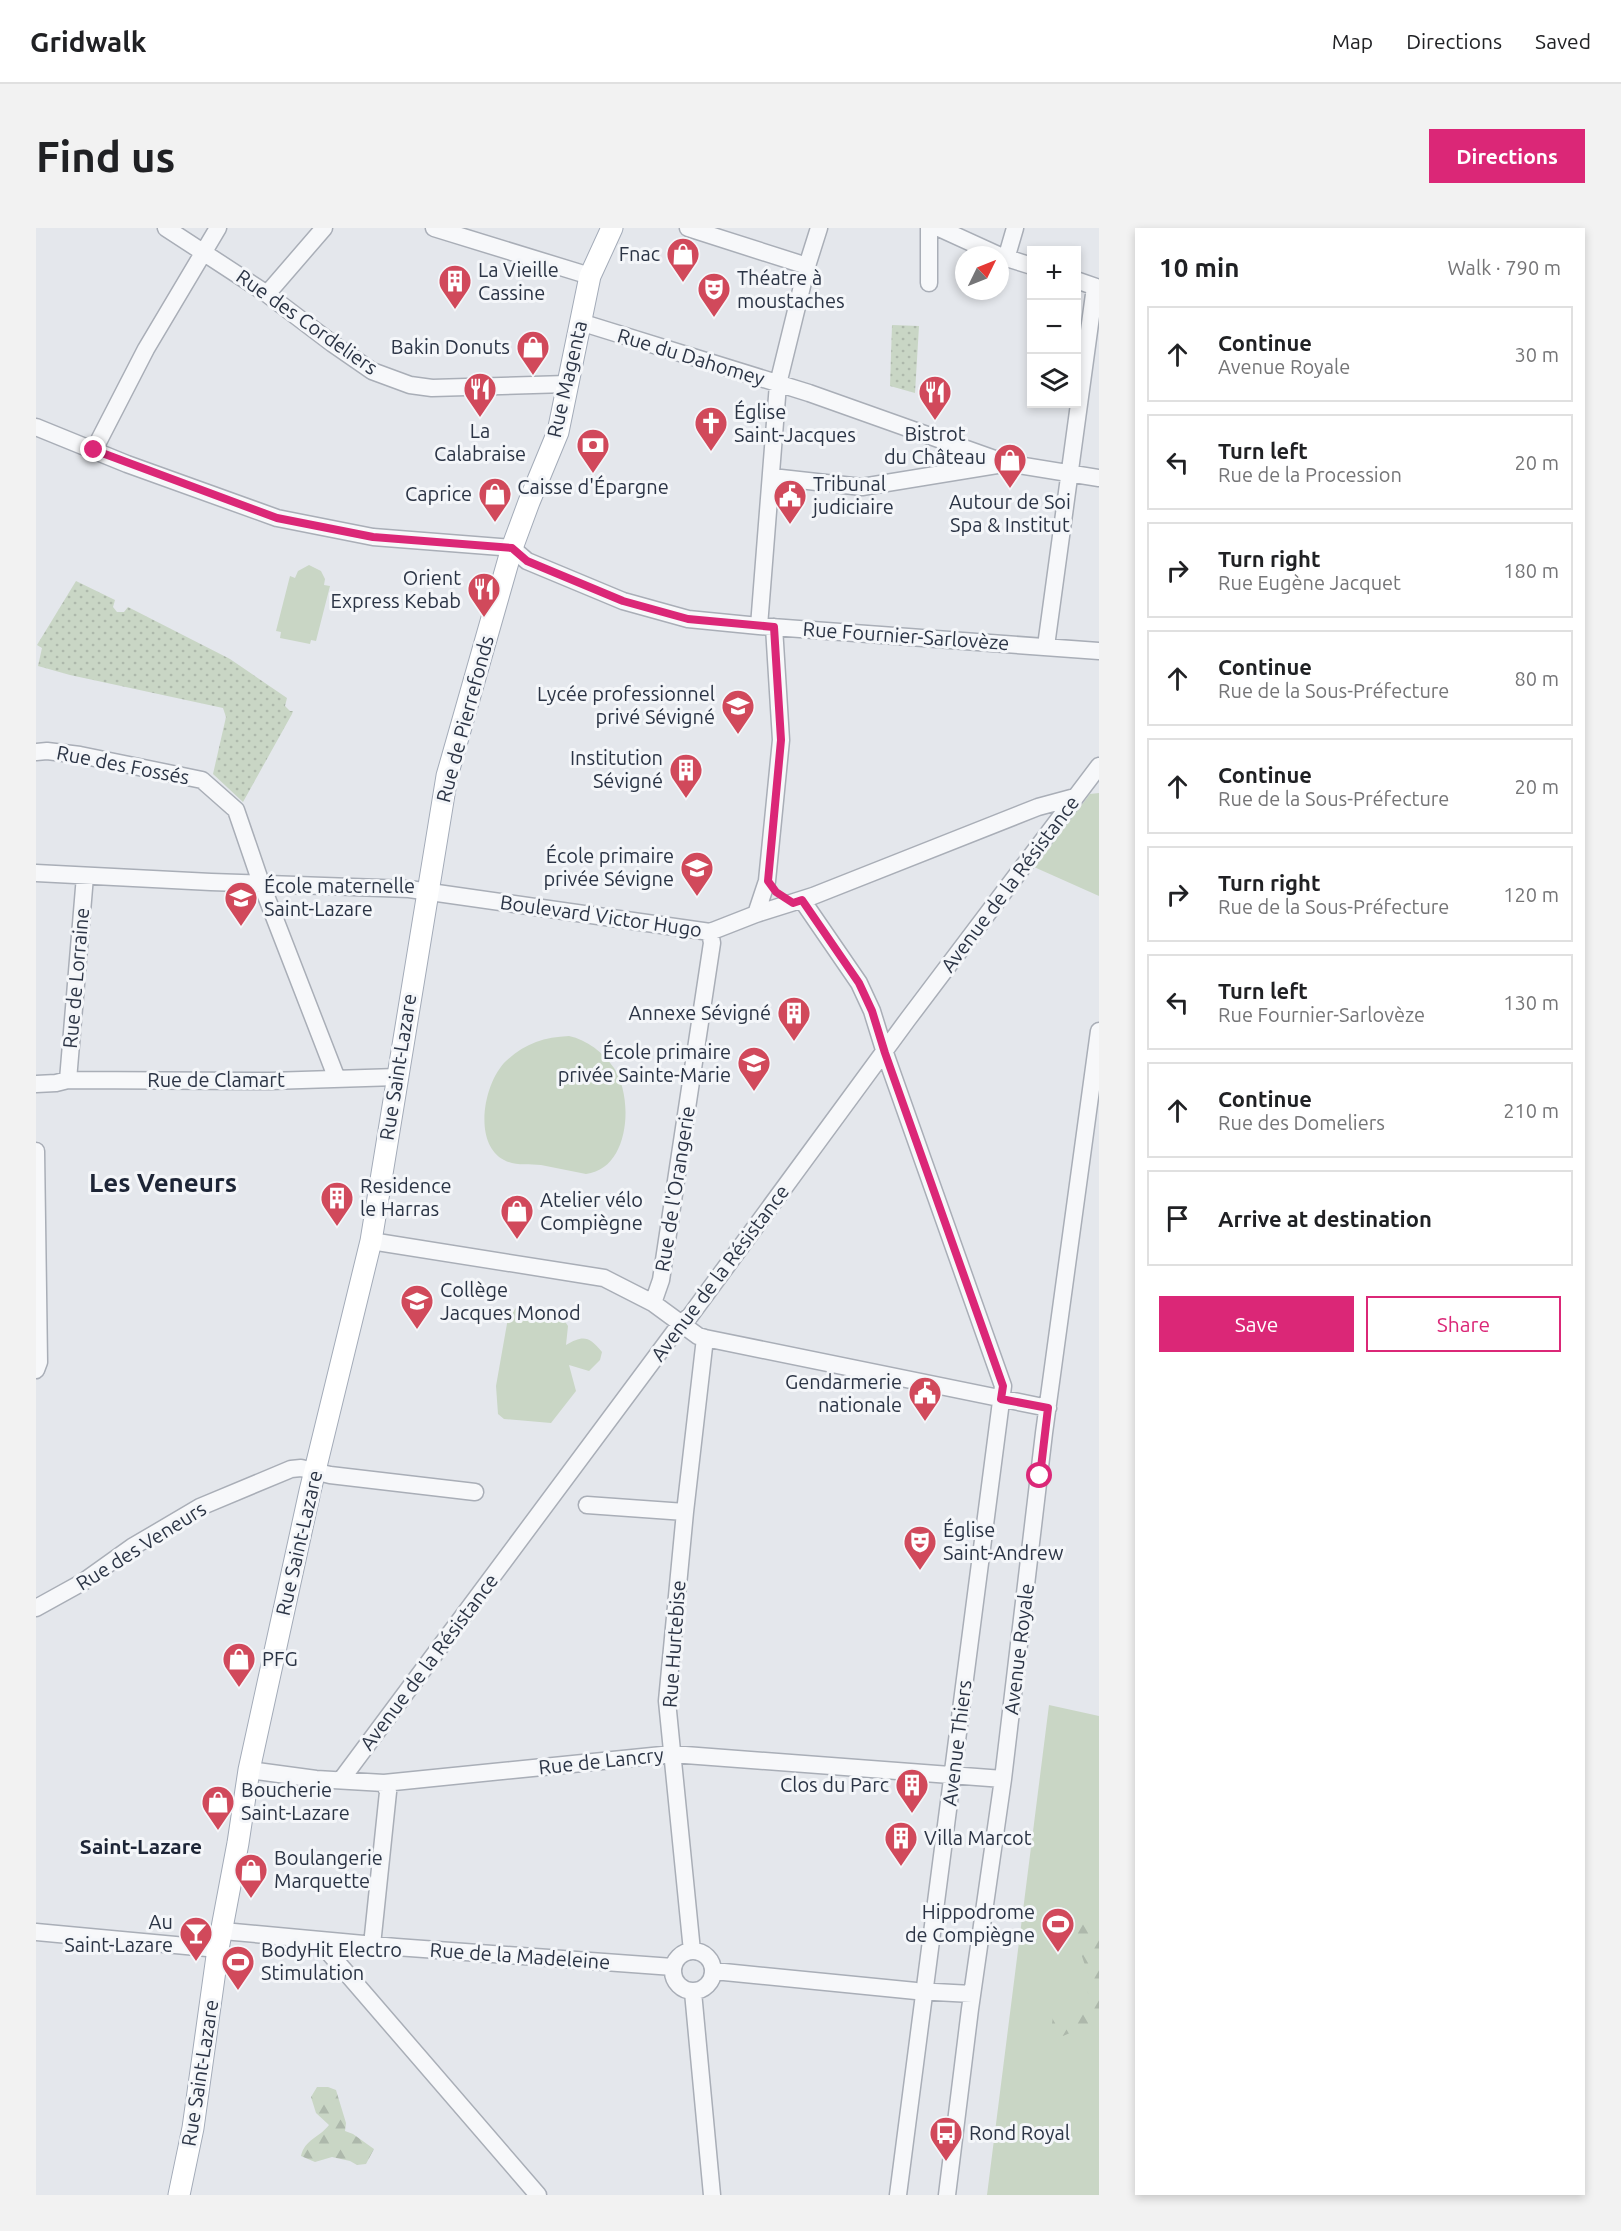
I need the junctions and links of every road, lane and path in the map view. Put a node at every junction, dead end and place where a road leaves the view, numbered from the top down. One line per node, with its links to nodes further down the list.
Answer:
1 (166, 228): 13 (street, Rue des Cordeliers)
2 (218, 228): 13 (street)
3 (324, 228): 21 (street)
4 (434, 228): 17 (street)
5 (612, 228): 17 (main road, Rue Magenta)
6 (687, 228): 16 (street)
7 (819, 228): 16 (street)
8 (929, 228): 19 (street)
9 (939, 228): 11 (street)
10 (1015, 228): 12 (street)
11 (978, 246)
12 (1007, 246)
13 (203, 252): 21 (street, Rue des Cordeliers); 26 (street)
14 (1009, 259): 15 (street)
15 (1027, 264)
16 (807, 266): 24 (street)
17 (590, 276): 22 (main road, Rue Magenta)
18 (1081, 282): 20 (street)
19 (929, 283)
20 (1097, 288): 28 (street)
21 (267, 294): 23 (street, Rue des Cordeliers)
22 (580, 322): 23 (main road, Rue Magenta); 24 (street, Rue du Dahomey)
23 (567, 384): 31 (main road, Rue Magenta)
24 (778, 384): 27 (street, Rue du Dahomey); 29 (street)
25 (36, 427): 26 (street)
26 (94, 450): 31 (street)
27 (1006, 464): 28 (street); 29 (street)
28 (1069, 473): 30 (street); 33 (street)
29 (772, 477): 32 (street)
30 (1099, 477)
31 (512, 548): 32 (street, Rue Fournier-Sarlovèze); 42 (main road, Rue de Pierrefonds)
32 (766, 627): 33 (street, Rue Fournier-Sarlovèze); 40 (street)
33 (1047, 646): 34 (street, Rue Fournier-Sarlovèze)
34 (1099, 651)
35 (36, 752): 41 (street, Rue des Fossés)
36 (1099, 766): 37 (street, Avenue de la Résistance)
37 (1076, 797): 43 (street, Boulevard Victor Hugo); 47 (street, Avenue de la Résistance)
38 (36, 873): 39 (street, Boulevard Victor Hugo)
39 (85, 876): 41 (street, Boulevard Victor Hugo); 50 (street, Rue de Lorraine)
40 (768, 881): 43 (street, Avenue Thiers); 44 (street)
41 (261, 883): 42 (street, Boulevard Victor Hugo); 49 (street, Rue des Fossés)
42 (427, 892): 45 (street, Boulevard Victor Hugo); 48 (main road, Rue Saint-Lazare)
43 (797, 901): 44 (street, Boulevard Victor Hugo); 47 (street, Avenue Thiers)
44 (756, 914): 45 (street, Boulevard Victor Hugo)
45 (710, 932): 54 (street, Rue de l'Orangerie)
46 (1099, 1031): 59 (street, Avenue Royale)
47 (885, 1053): 55 (street, Avenue de la Résistance); 58 (street, Avenue Thiers)
48 (397, 1077): 49 (street, Rue de Clamart); 53 (main road, Rue Saint-Lazare)
49 (338, 1079): 50 (street, Rue de Clamart)
50 (68, 1080): 51 (street, Rue de Clamart)
51 (36, 1084)
52 (36, 1151): 57 (street)
53 (370, 1241): 54 (street); 60 (main road, Rue Saint-Lazare)
54 (653, 1303): 55 (street)
55 (681, 1323): 56 (street); 69 (street, Avenue de la Résistance)
56 (705, 1338): 58 (street); 63 (street, Rue Hurtebise)
57 (36, 1370)
58 (1001, 1399): 59 (street); 67 (street, Avenue Thiers)
59 (1048, 1408): 68 (street, Avenue Royale)
60 (315, 1470): 61 (street, Rue des Veneurs); 64 (street, Rue des Veneurs); 66 (main road, Rue Saint-Lazare)
61 (475, 1492)
62 (587, 1505): 63 (street)
63 (685, 1512): 65 (street, Rue Hurtebise)
64 (36, 1608)
65 (672, 1754): 67 (street, Rue de Lancry); 70 (street, Rue de Lancry); 75 (street, Rue Hurtebise)
66 (249, 1770): 69 (street, Rue de Lancry); 72 (main road, Rue Saint-Lazare)
67 (952, 1775): 68 (street, Rue de Lancry); 78 (street, Avenue Thiers)
68 (1003, 1779): 80 (street, Avenue Royale)
69 (341, 1780): 70 (street, Rue de Lancry)
70 (384, 1783): 74 (street)
71 (36, 1932): 72 (street, Rue de la Madeleine)
72 (220, 1940): 73 (street, Rue de la Madeleine); 81 (main road, Rue Saint-Lazare)
73 (318, 1940): 74 (street, Rue de la Madeleine); 82 (street)
74 (372, 1945): 76 (street, Rue de la Madeleine)
75 (692, 1950): 76 (street); 77 (street)
76 (673, 1967): 79 (street)
77 (714, 1971): 78 (street); 79 (street)
78 (924, 1991): 80 (street); 84 (street, Avenue Thiers)
79 (693, 1992): 83 (street)
80 (972, 1994): 85 (street, Avenue Royale)
81 (181, 2195)
82 (538, 2195)
83 (712, 2195)
84 (898, 2195)
85 (947, 2195)

